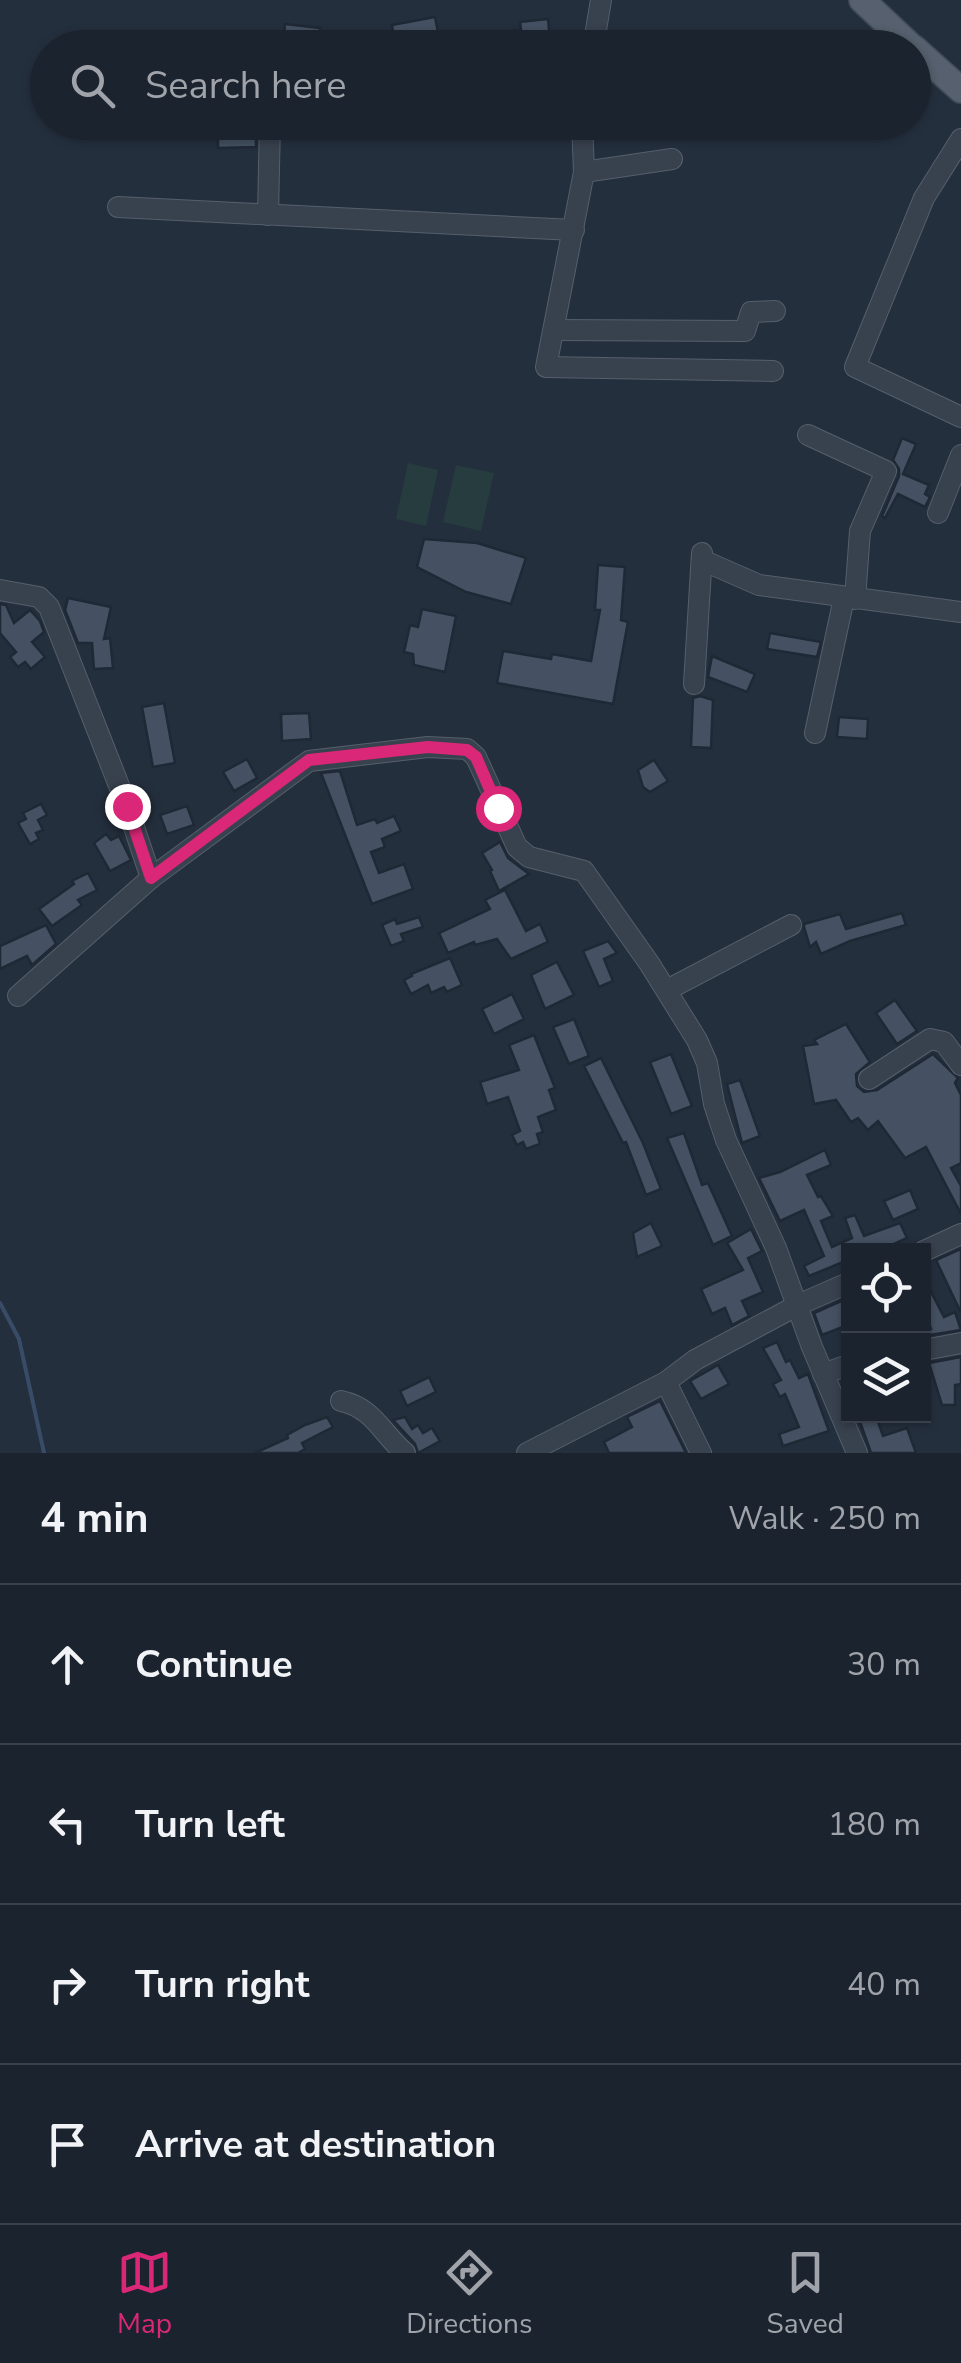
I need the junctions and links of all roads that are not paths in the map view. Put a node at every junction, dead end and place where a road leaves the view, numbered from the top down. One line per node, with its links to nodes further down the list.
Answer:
1 (601, 0): 3 (street)
2 (862, 0): 4 (main road)
3 (596, 30)
4 (894, 30)
5 (931, 64): 6 (main road)
6 (961, 90)
7 (961, 139): 18 (street)
8 (270, 140): 13 (street)
9 (583, 140): 11 (street)
10 (672, 159): 11 (street)
11 (584, 172): 14 (street)
12 (118, 207): 13 (street)
13 (268, 215): 14 (street)
14 (574, 230): 16 (street)
15 (775, 312): 16 (street)
16 (554, 330): 17 (street)
17 (773, 371)
18 (961, 417)
19 (808, 435): 23 (street)
20 (961, 455): 21 (street)
21 (938, 512)
22 (0, 590): 27 (street)
23 (849, 598): 24 (street); 25 (street); 26 (street)
24 (961, 612)
25 (694, 684)
26 (815, 733)
27 (151, 878): 29 (street); 30 (street)
28 (791, 925): 29 (street)
29 (667, 990): 36 (street)
30 (18, 996)
31 (961, 1065): 32 (street)
32 (868, 1078)
33 (961, 1234): 34 (street)
34 (931, 1248)
35 (841, 1287): 36 (street)
36 (798, 1306): 40 (street); 41 (street)
37 (961, 1343): 38 (street)
38 (931, 1349)
39 (841, 1368): 40 (street)
40 (823, 1374): 46 (street)
41 (666, 1382): 44 (street); 45 (street)
42 (341, 1401): 43 (street)
43 (406, 1453)
44 (527, 1453)
45 (701, 1453)
46 (858, 1453)

